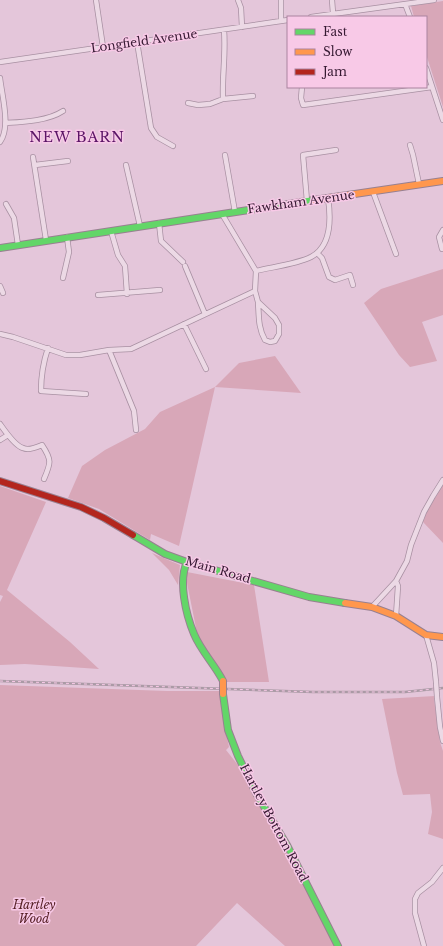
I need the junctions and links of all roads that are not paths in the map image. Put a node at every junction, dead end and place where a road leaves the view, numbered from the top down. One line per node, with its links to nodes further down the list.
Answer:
1 (96, 0): 15 (street)
2 (238, 0): 12 (street)
3 (281, 0): 11 (street)
4 (332, 0): 7 (street)
5 (434, 0): 6 (street)
6 (405, 4): 7 (street); 9 (street)
7 (333, 13): 8 (street)
8 (316, 16)
9 (410, 16)
10 (287, 20): 11 (street, Longfield Avenue)
11 (281, 21): 12 (street, Longfield Avenue)
12 (242, 27): 13 (street, Longfield Avenue)
13 (224, 30): 14 (street, Longfield Avenue); 24 (street)
14 (137, 42): 15 (street, Longfield Avenue); 31 (street)
15 (103, 47): 16 (street, Longfield Avenue)
16 (0, 62)
17 (427, 71): 19 (street)
18 (0, 78): 28 (street)
19 (432, 87): 22 (street); 27 (street)
20 (302, 88): 21 (street)
21 (425, 88)
22 (427, 88)
23 (253, 96): 24 (street)
24 (223, 99): 25 (street)
25 (188, 103)
26 (63, 111): 28 (street)
27 (443, 120)
28 (6, 123): 29 (street)
29 (0, 142)
30 (410, 145): 39 (street)
31 (173, 146)
32 (336, 150): 42 (street)
33 (225, 156): 44 (street)
34 (33, 157): 36 (street)
35 (68, 161): 36 (street)
36 (35, 165): 51 (street)
37 (126, 165): 47 (street)
38 (443, 181): 39 (street, Fawkham Avenue)
39 (419, 184): 40 (street, Fawkham Avenue)
40 (373, 192): 41 (street, Fawkham Avenue); 56 (street)
41 (328, 198): 42 (street, Fawkham Avenue); 55 (street)
42 (307, 201): 44 (street, Fawkham Avenue)
43 (6, 204): 52 (street)
44 (235, 212): 45 (street, Fawkham Avenue)
45 (222, 214): 46 (street, Fawkham Avenue); 57 (street)
46 (159, 223): 47 (street, Fawkham Avenue); 67 (street)
47 (140, 226): 49 (street, Fawkham Avenue)
48 (443, 230): 54 (street)
49 (112, 231): 50 (street, Fawkham Avenue); 64 (street)
50 (67, 237): 51 (street, Fawkham Avenue); 58 (street)
51 (46, 240): 52 (street, Fawkham Avenue)
52 (18, 245): 53 (street, Fawkham Avenue)
53 (0, 248)
54 (442, 249)
55 (317, 253): 57 (street); 59 (street)
56 (396, 254)
57 (256, 271): 62 (street)
58 (63, 278)
59 (353, 285)
60 (0, 286): 63 (street)
61 (160, 290): 64 (street)
62 (255, 291): 66 (street); 67 (street)
63 (3, 293)
64 (127, 294): 65 (street)
65 (98, 295)
66 (258, 302): 66 (street)
67 (205, 314): 68 (street)
68 (184, 324): 71 (street); 72 (street)
69 (0, 334): 70 (street)
70 (48, 348): 71 (street); 73 (street)
71 (109, 350): 75 (street)
72 (206, 369)
73 (86, 394)
74 (0, 424): 76 (street)
75 (136, 430)
76 (8, 435): 77 (street); 78 (street)
77 (0, 440)
78 (44, 479)
79 (0, 480): 81 (street, Main Road)
80 (443, 480): 82 (street)
81 (187, 562): 83 (street, Main Road); 89 (street, Hartley Bottom Road, bridge)
82 (396, 581): 83 (street); 84 (street)
83 (372, 607): 84 (street, Main Road)
84 (396, 616): 85 (street, Main Road)
85 (426, 635): 86 (street, Main Road); 87 (street, bridge)
86 (443, 637)
87 (443, 741)
88 (443, 868): 90 (street)
89 (338, 946)
90 (424, 946)

